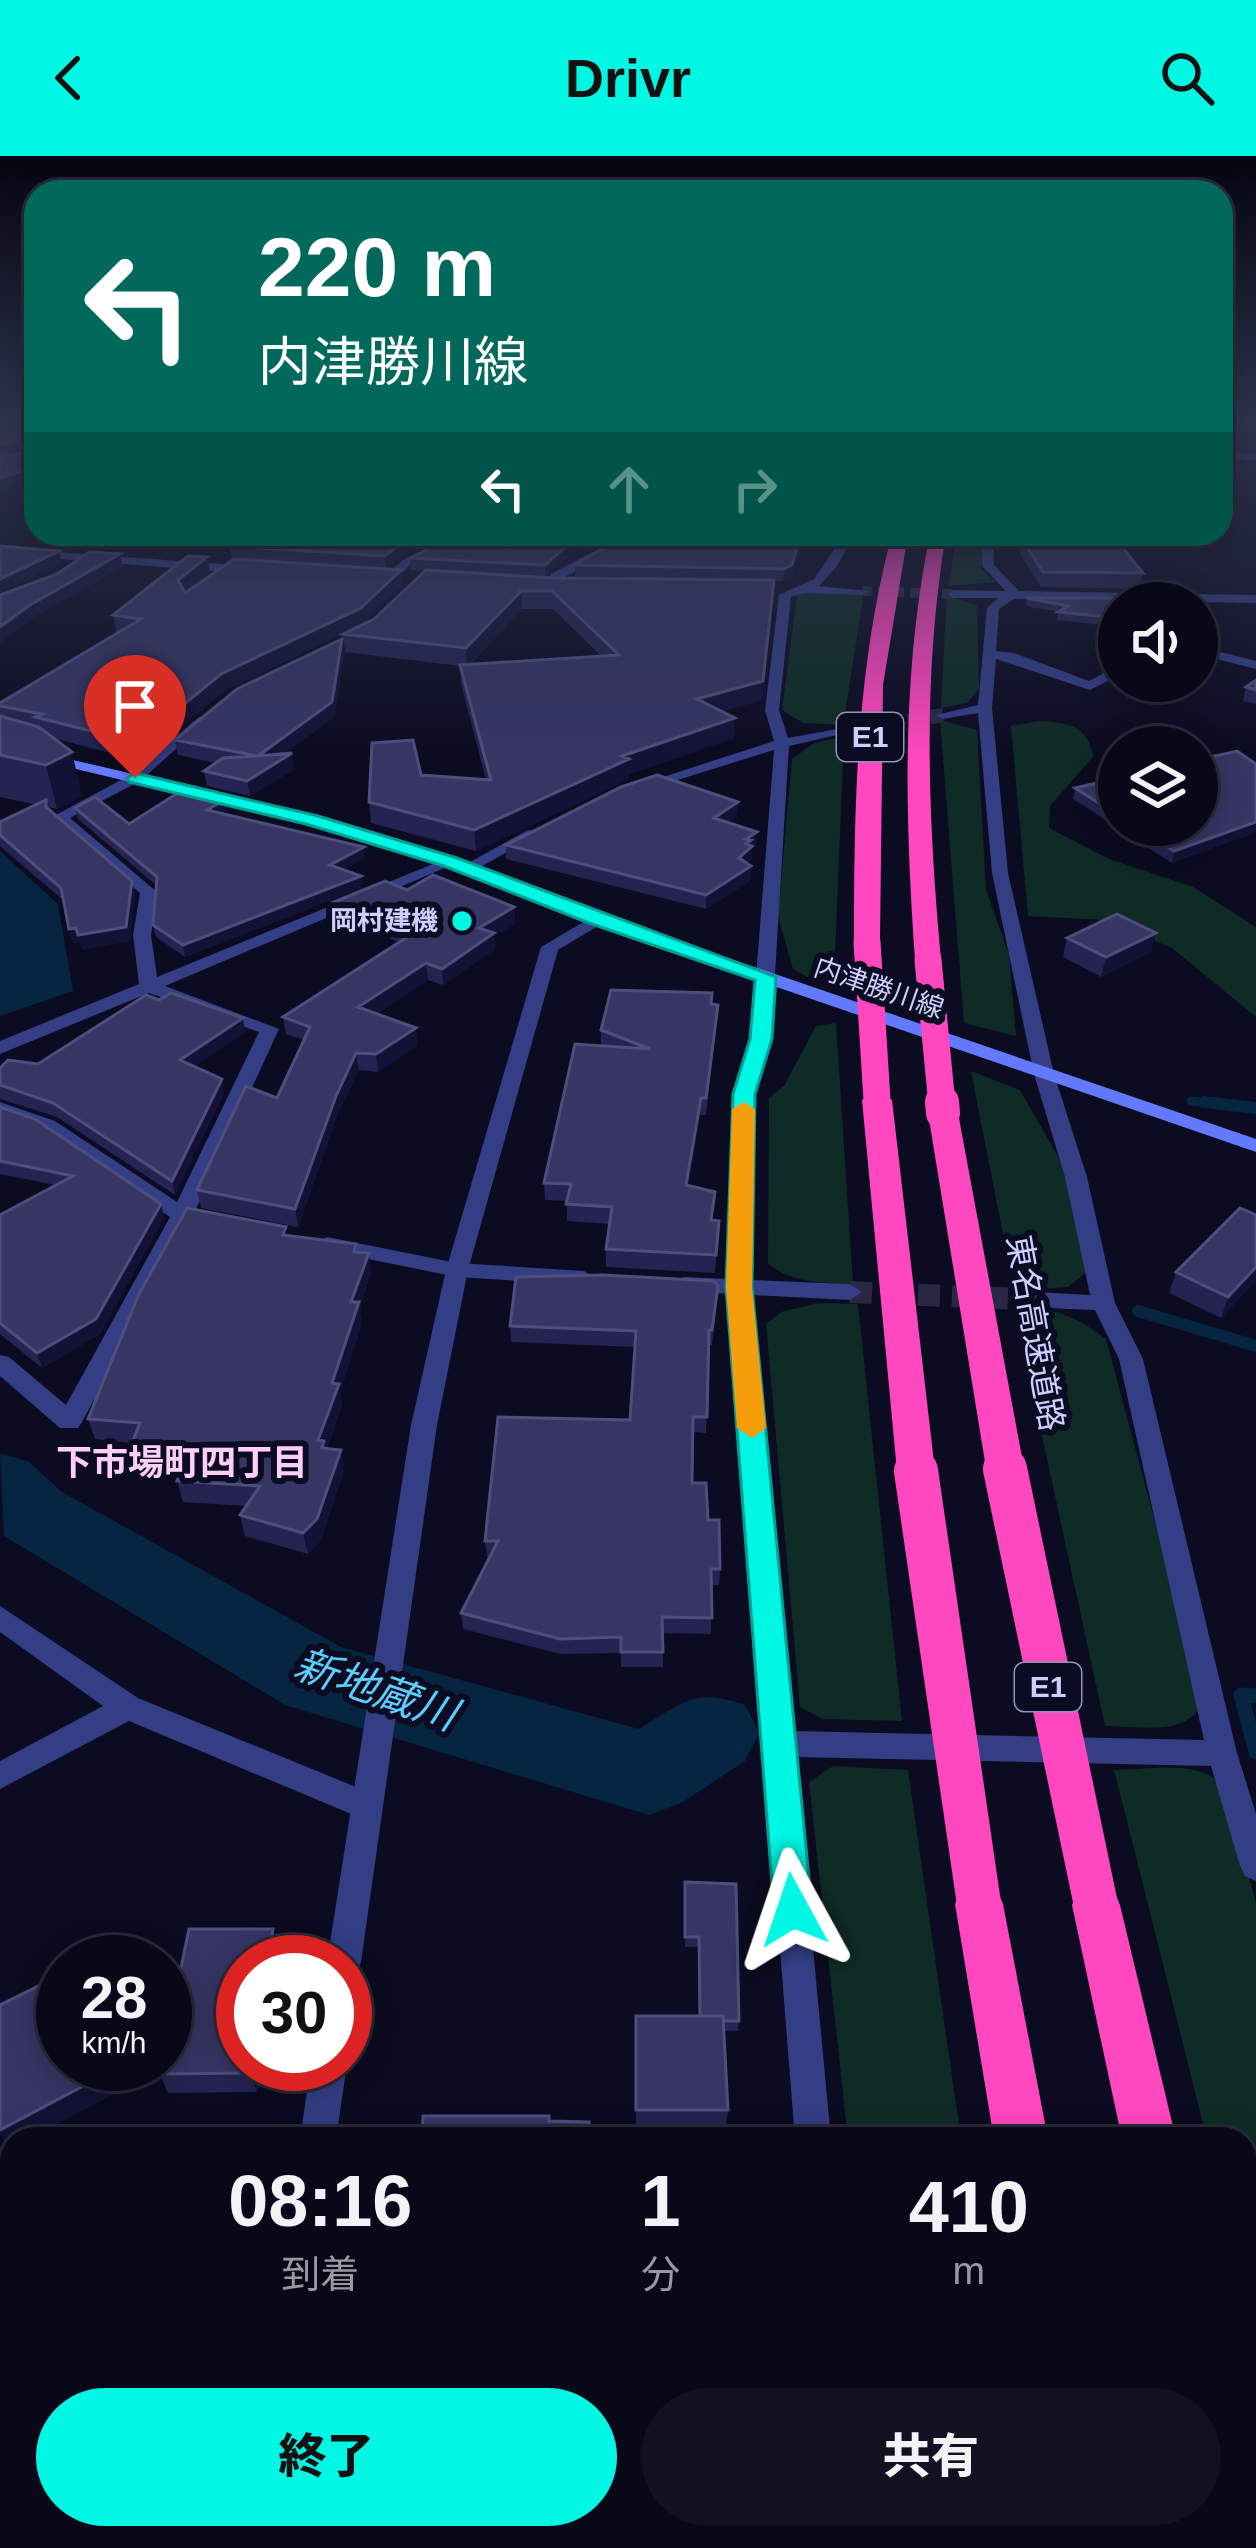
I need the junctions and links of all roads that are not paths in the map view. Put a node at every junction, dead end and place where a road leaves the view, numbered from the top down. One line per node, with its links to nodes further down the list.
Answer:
1 (141, 546): 10 (street)
2 (616, 546): 19 (street)
3 (843, 546): 22 (street)
4 (898, 546): 70 (highway, E1, bridge)
5 (936, 546): 71 (highway, 東名高速道路 / E1, bridge)
6 (988, 546): 25 (street)
7 (437, 548): 15 (street)
8 (0, 551): 9 (street)
9 (88, 557): 10 (street); 11 (street)
10 (120, 559): 12 (street)
11 (71, 568)
12 (230, 569): 13 (street); 16 (street)
13 (276, 572)
14 (367, 577): 15 (street)
15 (390, 578): 17 (street)
16 (216, 579)
17 (406, 579)
18 (531, 586): 19 (street)
19 (553, 587): 20 (street)
20 (575, 587)
21 (769, 590): 22 (street)
22 (811, 590): 23 (street); 35 (street)
23 (862, 591)
24 (953, 593): 25 (street)
25 (1013, 593): 26 (street); 27 (street)
26 (1256, 599)
27 (989, 654): 30 (street); 32 (street)
28 (1218, 655): 29 (street)
29 (1256, 665)
30 (1098, 682)
31 (218, 706): 37 (street)
32 (986, 707): 33 (street); 45 (street)
33 (943, 715)
34 (843, 732): 35 (street)
35 (782, 743): 38 (street); 42 (street)
36 (0, 747): 37 (main road, 内津勝川線)
37 (135, 778): 40 (main road, 内津勝川線); 43 (street)
38 (627, 791)
39 (543, 828): 40 (street)
40 (459, 865): 41 (main road, 内津勝川線); 43 (street)
41 (596, 919): 42 (main road, 内津勝川線); 51 (street)
42 (766, 977): 45 (main road, 内津勝川線); 54 (street)
43 (149, 987): 44 (street); 48 (street)
44 (0, 1048)
45 (1044, 1074): 47 (main road, 内津勝川線); 57 (street)
46 (0, 1108): 48 (street)
47 (1256, 1146)
48 (182, 1215): 49 (street); 58 (street)
49 (227, 1224)
50 (296, 1238): 51 (street)
51 (457, 1270): 52 (street); 64 (street)
52 (598, 1279)
53 (668, 1283): 54 (street)
54 (739, 1287): 55 (street); 61 (street)
55 (850, 1292)
56 (1020, 1300): 57 (street)
57 (1103, 1303): 62 (street)
58 (0, 1363)
59 (0, 1617): 60 (street)
60 (128, 1707): 63 (street); 64 (street)
61 (780, 1744): 62 (street); 69 (street)
62 (1222, 1753): 65 (street)
63 (0, 1776)
64 (370, 1792): 66 (street)
65 (1256, 1866)
66 (348, 1935)
67 (325, 2091): 68 (street)
68 (320, 2127)
69 (812, 2127)
70 (1019, 2127)
71 (1146, 2127)

